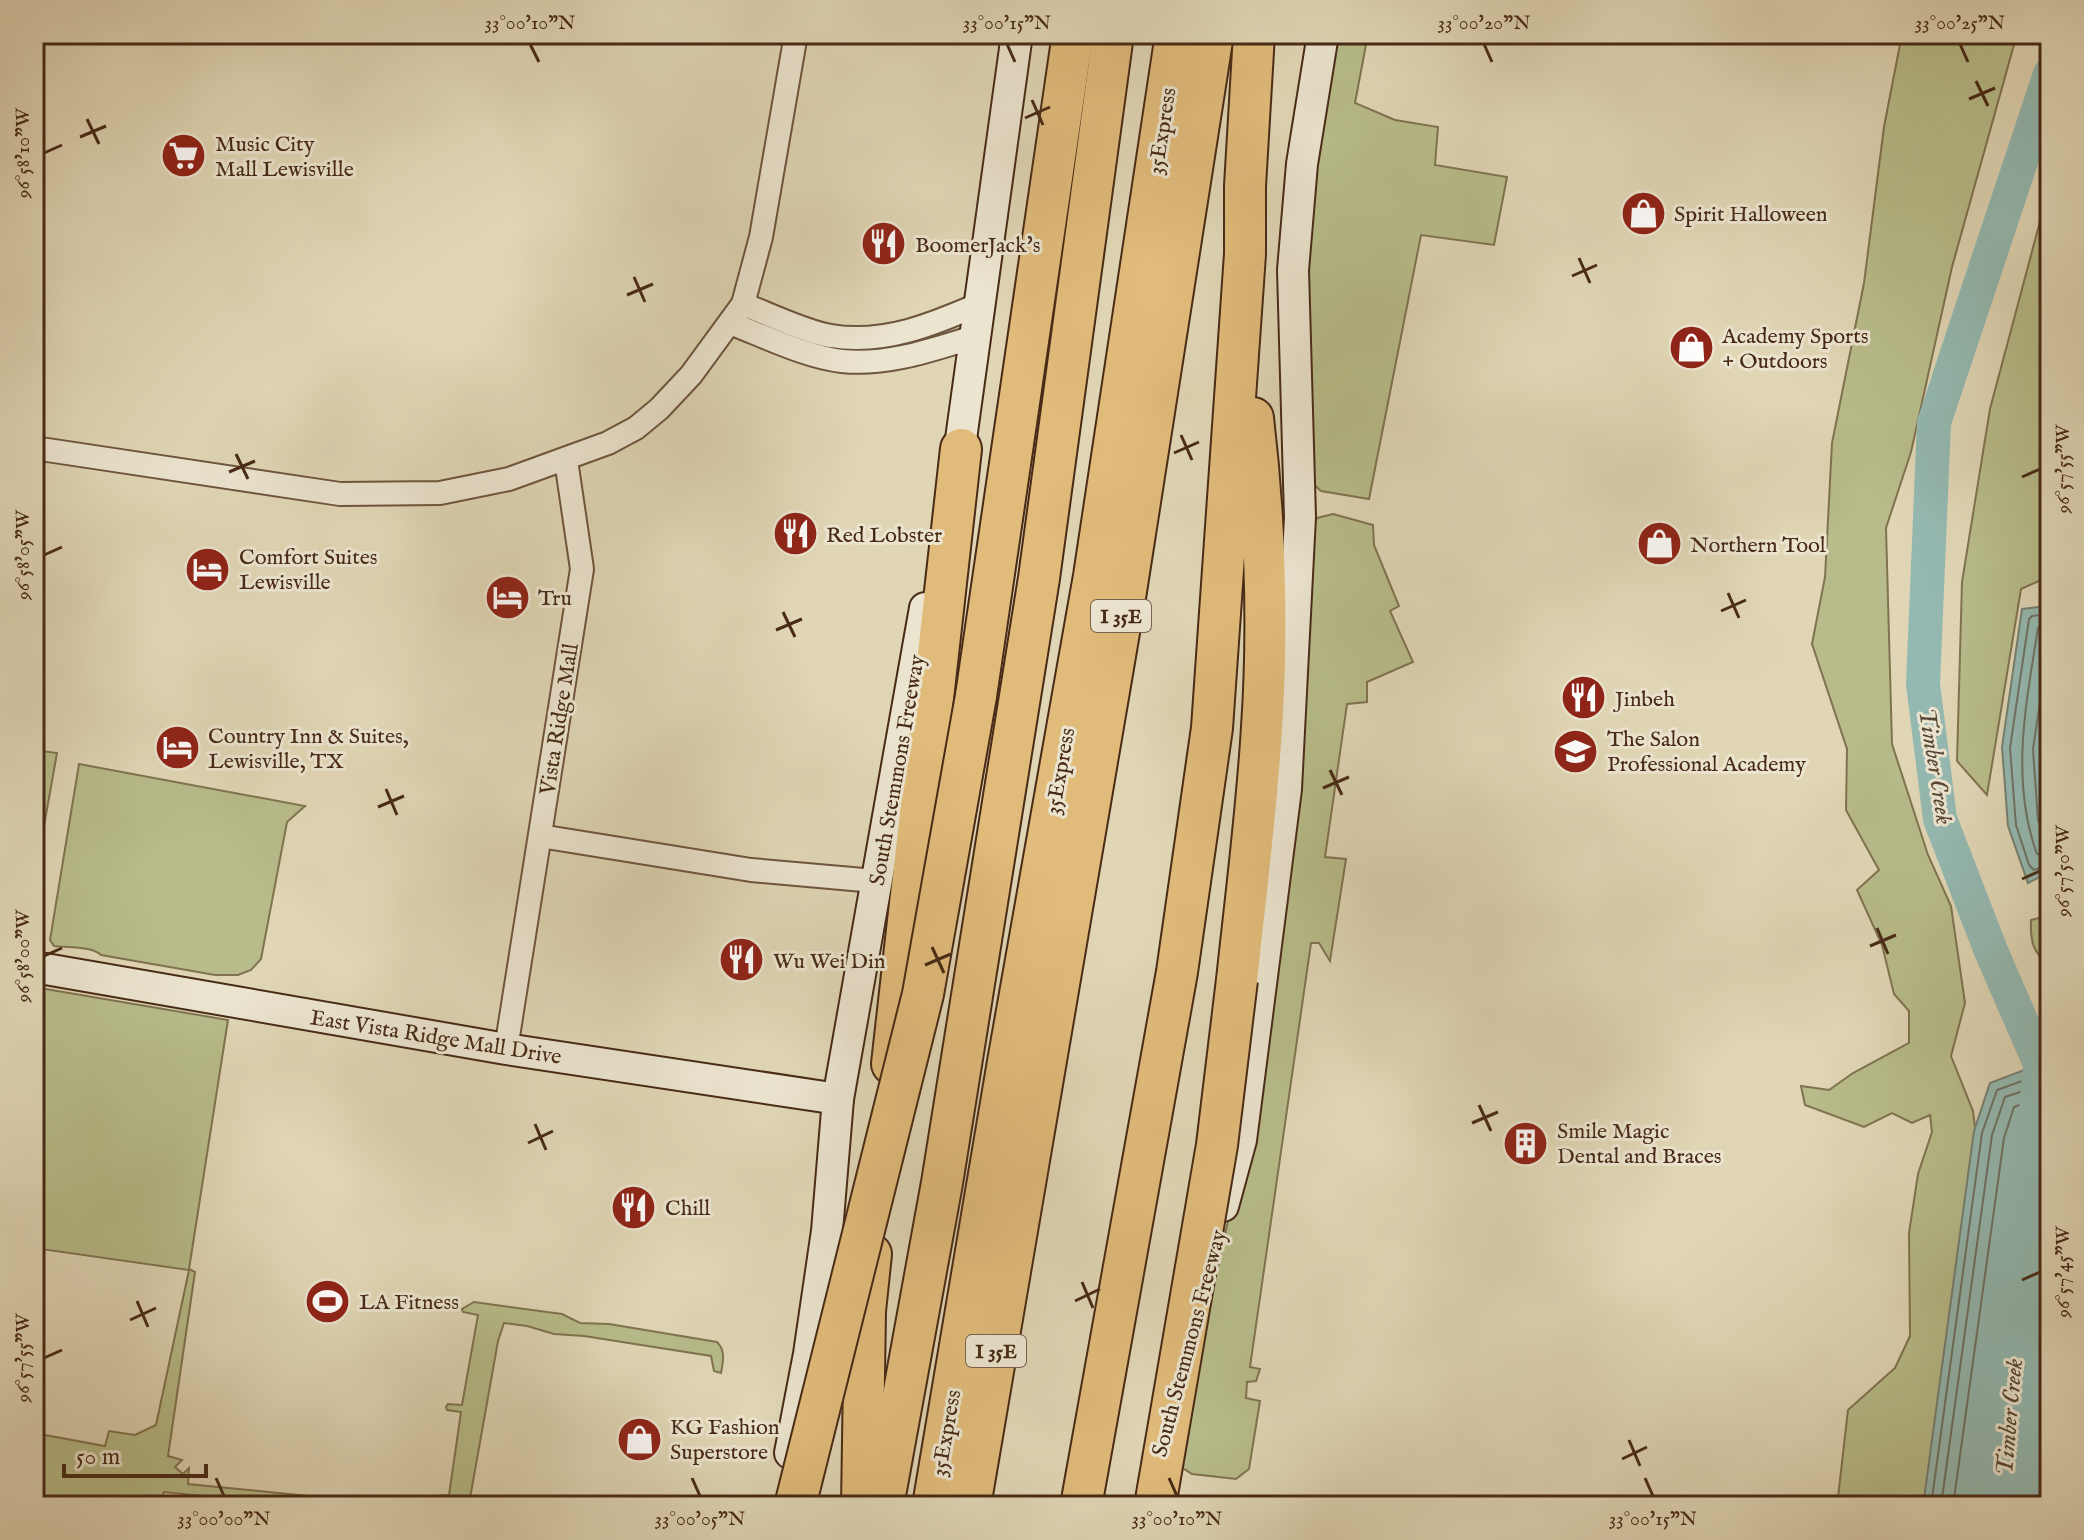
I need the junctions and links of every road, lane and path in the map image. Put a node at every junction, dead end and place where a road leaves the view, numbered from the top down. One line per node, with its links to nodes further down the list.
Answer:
1 (796, 34): 11 (street)
2 (1017, 34): 9 (main road, South Stemmons Freeway)
3 (1073, 34): 23 (highway, bridge)
4 (1113, 34): 25 (highway)
5 (1176, 34): 26 (highway, 35Express)
6 (1213, 34): 27 (highway, I 35E)
7 (1254, 34): 10 (highway)
8 (1323, 34): 29 (main road, South Stemmons Freeway)
9 (982, 303): 11 (street); 13 (main road, South Stemmons Freeway)
10 (1241, 303): 28 (highway); 30 (highway, bridge)
11 (743, 304): 12 (street)
12 (730, 323): 13 (street); 16 (street)
13 (977, 336): 15 (main road, South Stemmons Freeway)
14 (34, 448): 16 (street)
15 (961, 449): 18 (main road, South Stemmons Freeway); 24 (highway)
16 (566, 460): 17 (street, Vista Ridge Mall)
17 (540, 836): 18 (street); 20 (street, Vista Ridge Mall)
18 (875, 881): 21 (main road, South Stemmons Freeway)
19 (34, 967): 20 (main road, East Vista Ridge Mall Drive)
20 (506, 1049): 21 (main road, East Vista Ridge Mall Drive)
21 (838, 1099): 22 (main road, South Stemmons Freeway)
22 (780, 1506)
23 (795, 1506)
24 (862, 1506)
25 (883, 1506)
26 (933, 1506)
27 (970, 1506)
28 (1081, 1506)
29 (1145, 1506)
30 (1155, 1506)

